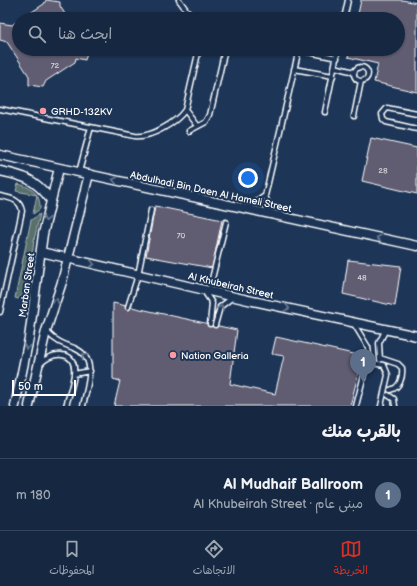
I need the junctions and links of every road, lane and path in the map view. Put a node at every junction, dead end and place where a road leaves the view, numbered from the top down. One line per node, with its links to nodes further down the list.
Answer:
1 (179, 0): 3 (lane)
2 (348, 0): 4 (lane)
3 (188, 12)
4 (345, 12)
5 (197, 56): 16 (lane)
6 (223, 56): 20 (lane)
7 (297, 56): 11 (lane)
8 (329, 56): 9 (lane)
9 (337, 58): 10 (lane)
10 (335, 67): 12 (lane); 13 (lane)
11 (294, 69): 13 (lane); 30 (lane)
12 (354, 72): 14 (lane); 14 (lane)
13 (333, 76): 17 (lane)
14 (361, 81): 19 (lane)
15 (0, 109): 21 (lane)
16 (185, 110): 20 (lane); 21 (lane)
17 (325, 112)
18 (417, 114): 22 (lane)
19 (354, 116)
20 (197, 126): 23 (lane)
21 (91, 127): 27 (lane)
22 (417, 129)
23 (189, 131)
24 (0, 155): 25 (street, Abdulhadi Bin Daen Al Hameli Street)
25 (59, 168): 27 (street, Abdulhadi Bin Daen Al Hameli Street); 31 (street, Marban Street)
26 (0, 171): 31 (street)
27 (79, 172): 28 (street, Abdulhadi Bin Daen Al Hameli Street)
28 (88, 174): 32 (street, Abdulhadi Bin Daen Al Hameli Street, one-way to 28); 38 (street)
29 (0, 196): 43 (lane)
30 (265, 196): 32 (lane); 34 (lane)
31 (50, 199): 37 (street, Marban Street, one-way to 37)
32 (247, 209): 34 (street, Abdulhadi Bin Daen Al Hameli Street)
33 (151, 210): 39 (lane)
34 (273, 215): 36 (street, Abdulhadi Bin Daen Al Hameli Street, one-way to 34)
35 (226, 222): 40 (lane)
36 (417, 246)
37 (41, 252): 38 (street, Al Khubeirah Street); 58 (street, Marban Street, one-way to 58)
38 (68, 259): 39 (street, Al Khubeirah Street, one-way to 39); 48 (street, one-way to 38)
39 (138, 275): 40 (street, Al Khubeirah Street); 42 (lane)
40 (206, 290): 41 (street, Al Khubeirah Street); 45 (lane)
41 (234, 297): 44 (street, Al Khubeirah Street, one-way to 44); 46 (lane, one-way to 41)
42 (128, 307)
43 (0, 312)
44 (353, 322): 47 (street, Al Khubeirah Street); 51 (lane)
45 (210, 324)
46 (215, 325)
47 (386, 329): 49 (street, Al Khubeirah Street); 50 (lane)
48 (46, 331): 53 (street); 54 (lane, one-way to 48)
49 (417, 336)
50 (380, 358): 52 (lane); 56 (lane)
51 (370, 363): 52 (lane); 62 (lane)
52 (382, 364): 63 (lane)
53 (38, 366): 55 (lane); 59 (street)
54 (90, 371): 55 (lane); 61 (lane)
55 (74, 374): 60 (lane)
56 (390, 390)
57 (388, 395): 64 (lane)
58 (15, 406)
59 (29, 406)
60 (66, 406)
61 (83, 406)
62 (356, 406)
63 (381, 406)
64 (395, 406)

